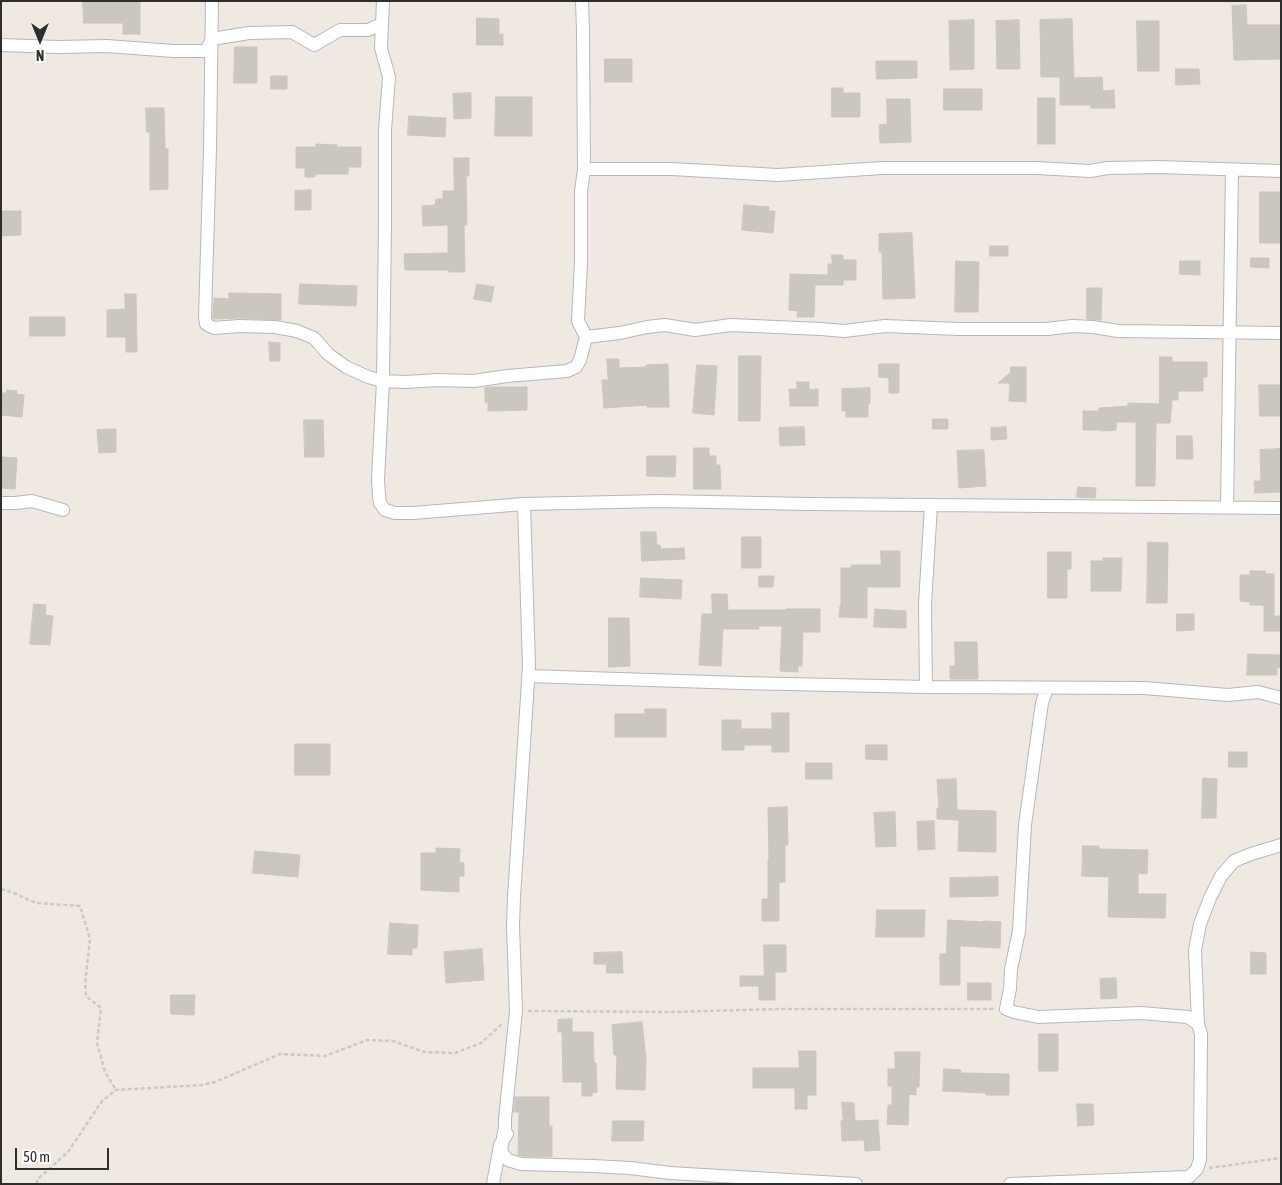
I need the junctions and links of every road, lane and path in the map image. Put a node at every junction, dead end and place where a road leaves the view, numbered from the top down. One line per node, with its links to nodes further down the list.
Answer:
1 (212, 1): 5 (street)
2 (383, 1): 4 (street)
3 (582, 1): 7 (street)
4 (382, 24): 5 (street); 13 (street)
5 (212, 39): 6 (street); 13 (street)
6 (1, 45)
7 (584, 169): 8 (street); 12 (street)
8 (1232, 170): 9 (street); 10 (street)
9 (1281, 171)
10 (1230, 332): 11 (street); 12 (street); 17 (street)
11 (1281, 333)
12 (586, 338): 13 (street)
13 (383, 381): 15 (street)
14 (1, 503): 19 (street)
15 (524, 504): 16 (street); 20 (street)
16 (931, 505): 17 (street); 21 (street)
17 (1227, 508): 18 (street)
18 (1281, 508)
19 (63, 510)
20 (528, 676): 21 (street); 28 (street)
21 (926, 687): 22 (street)
22 (1047, 688): 23 (street); 26 (street)
23 (1281, 698)
24 (1281, 845): 26 (street)
25 (1, 889): 27 (path)
26 (1198, 1024): 30 (street)
27 (116, 1090)
28 (503, 1138): 31 (street); 32 (street)
29 (1281, 1158): 30 (path)
30 (1197, 1169): 33 (street)
31 (493, 1184)
32 (856, 1184)
33 (1010, 1184)

